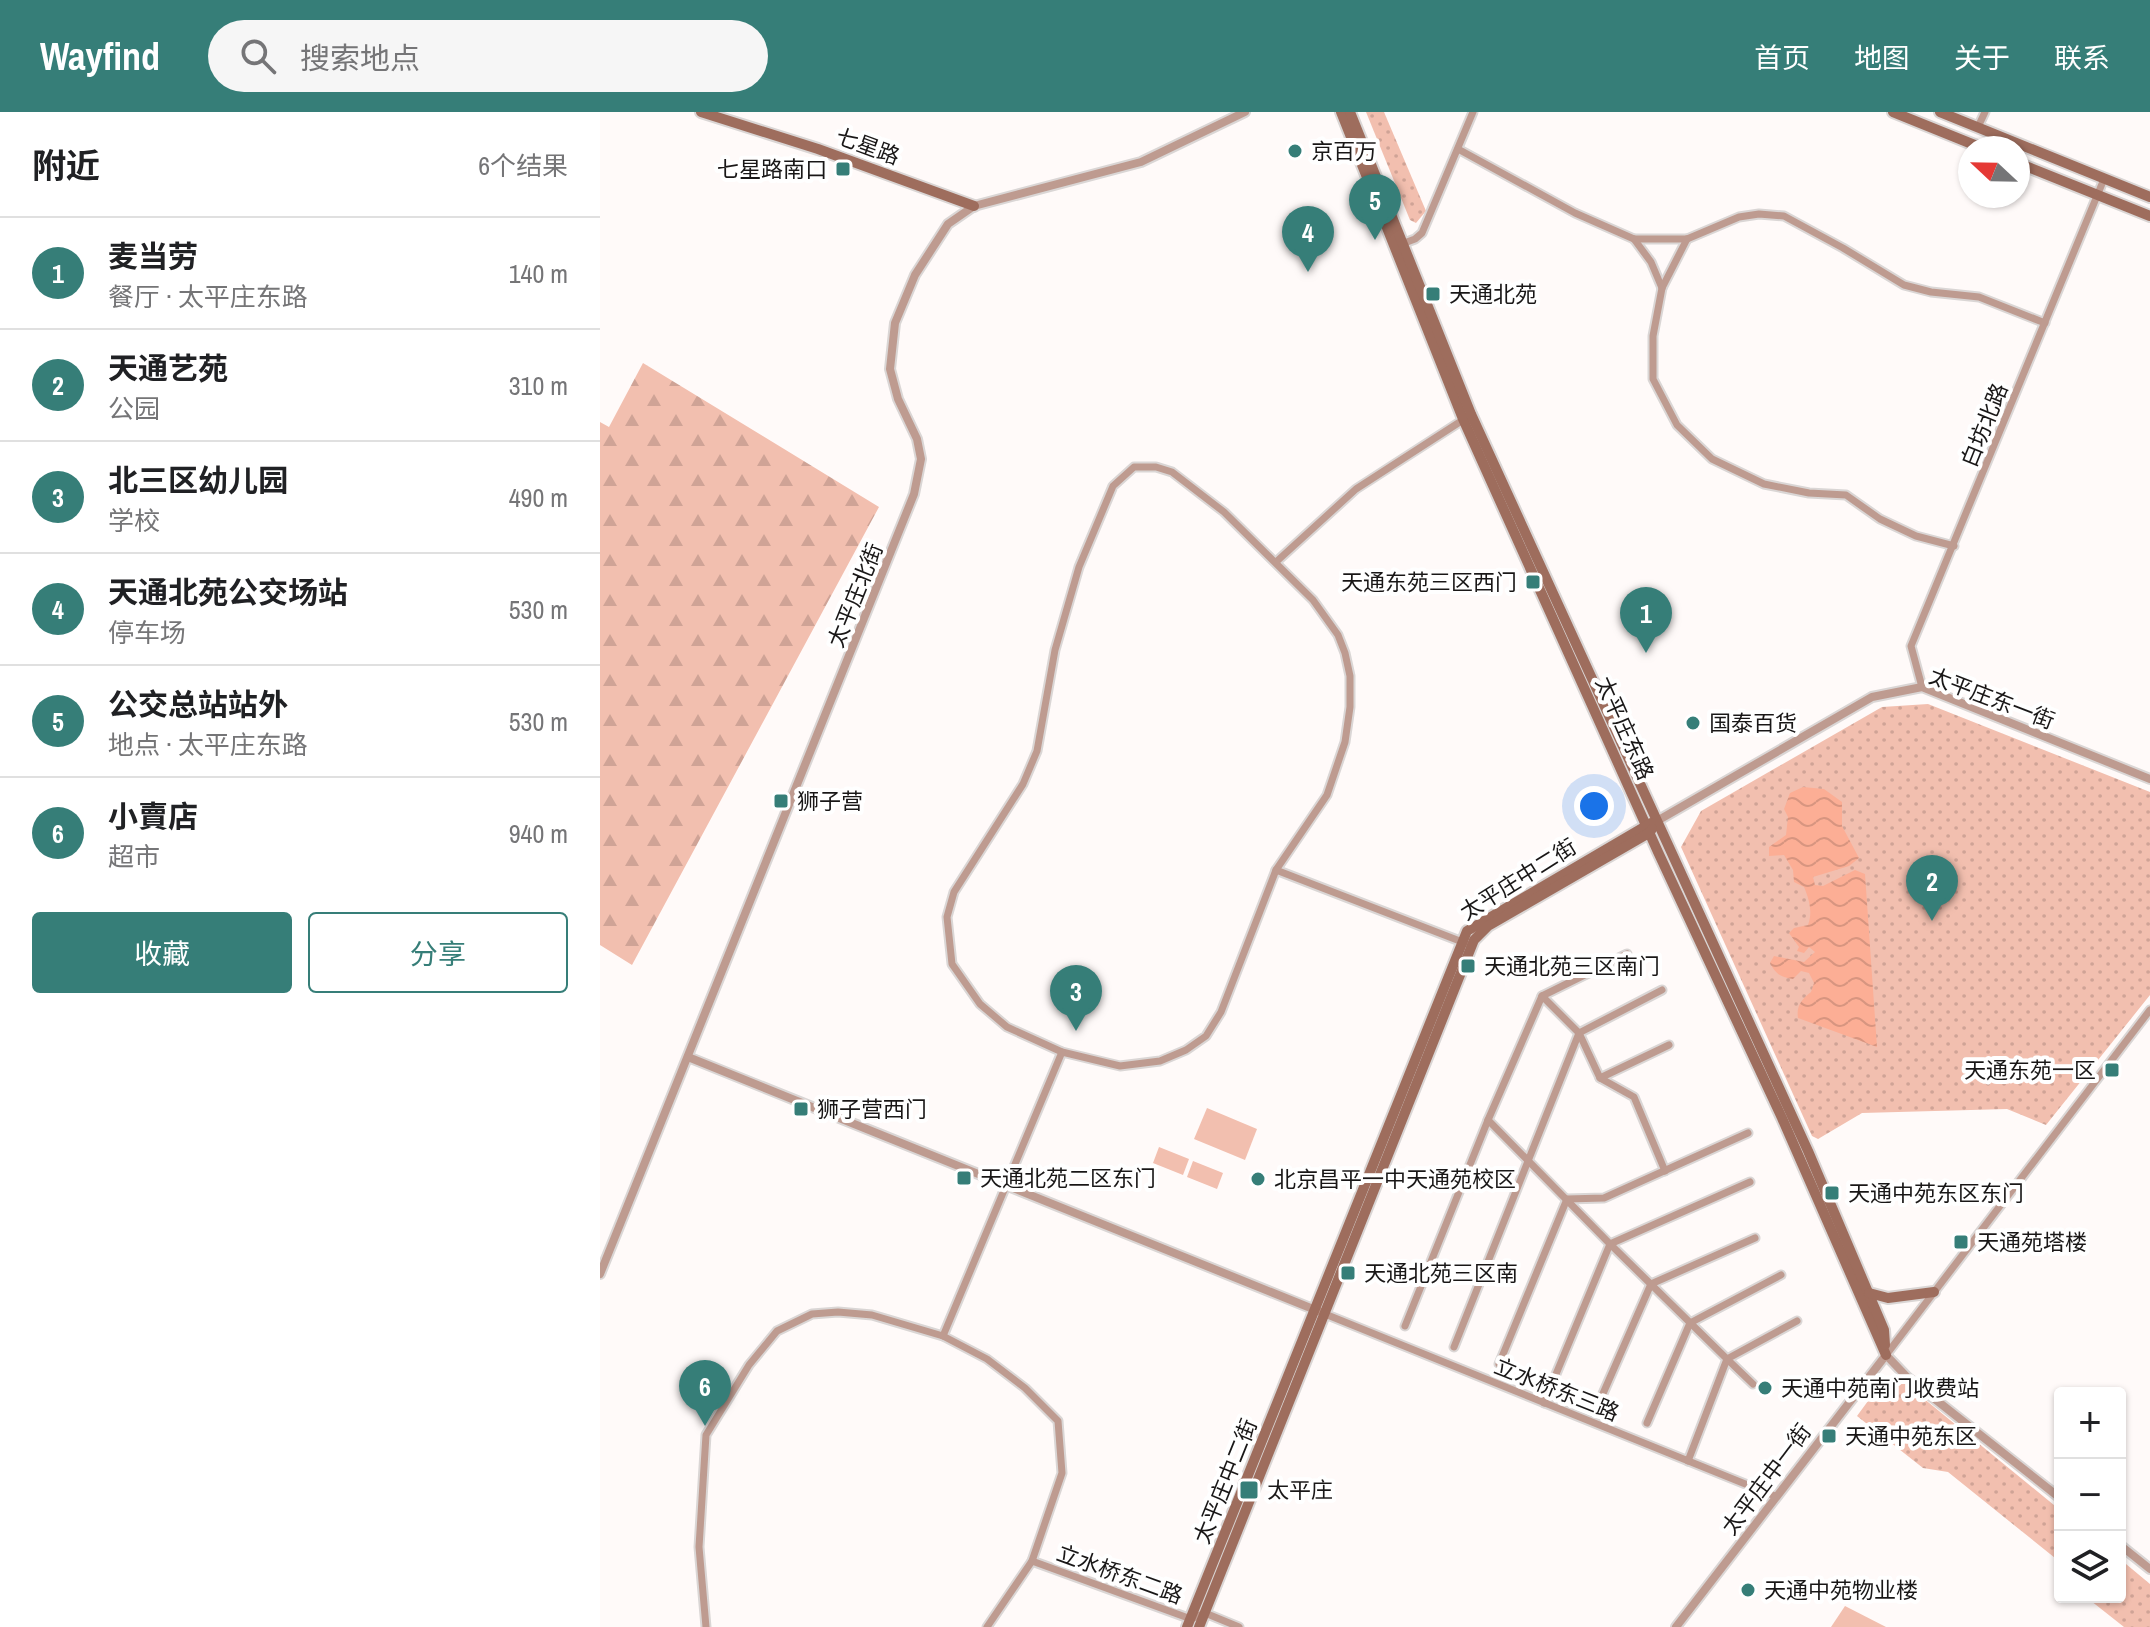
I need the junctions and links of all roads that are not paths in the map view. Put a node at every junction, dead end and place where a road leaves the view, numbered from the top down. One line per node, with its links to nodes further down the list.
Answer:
1 (701, 112): 16 (main road, 七星路)
2 (1245, 112): 16 (street, 太平庄北街)
3 (1341, 112): 20 (main road, 太平庄东路)
4 (1350, 112): 20 (main road, 太平庄东路)
5 (1473, 112): 11 (street)
6 (1893, 112): 10 (main road)
7 (1940, 112): 9 (main road)
8 (1985, 112): 9 (street)
9 (1978, 127): 13 (main road)
10 (1958, 138)
11 (1458, 149): 18 (street); 20 (street)
12 (2030, 168): 14 (main road)
13 (2104, 179): 14 (street, 白坊北路); 15 (main road)
14 (2098, 195): 17 (main road); 22 (street, 白坊北路)
15 (2150, 197)
16 (974, 206): 38 (street, 太平庄北街)
17 (2150, 216)
18 (1634, 239): 19 (street); 21 (street)
19 (1687, 239): 21 (street); 22 (street)
20 (1398, 246): 23 (main road, 太平庄东路)
21 (1662, 288): 24 (street)
22 (2045, 323): 24 (street, 白坊北路)
23 (1467, 417): 25 (street); 28 (main road, 太平庄东路)
24 (1954, 546): 26 (street, 白坊北路)
25 (1276, 562): 29 (street); 37 (street)
26 (1922, 687): 27 (street, 太平庄东一街); 28 (street, 太平庄东一街)
27 (2150, 779)
28 (1651, 826): 30 (main road, 太平庄中二街); 53 (main road, 太平庄东路); 60 (main road, 太平庄东路)
29 (1276, 870): 30 (street); 37 (street)
30 (1466, 944): 54 (main road, 太平庄中二街)
31 (1627, 954): 33 (street)
32 (1662, 990): 35 (street)
33 (1542, 996): 35 (street); 40 (street)
34 (2150, 1010): 52 (street)
35 (1579, 1033): 39 (street); 42 (street)
36 (1669, 1045): 39 (street)
37 (1062, 1052): 45 (street)
38 (688, 1057): 45 (street); 49 (street, 太平庄北街)
39 (1600, 1078): 43 (street)
40 (1488, 1120): 42 (street); 57 (street)
41 (1748, 1133): 43 (street)
42 (1530, 1160): 46 (street); 59 (street)
43 (1665, 1171): 46 (street)
44 (1750, 1182): 48 (street)
45 (1007, 1186): 54 (street); 58 (street)
46 (1567, 1199): 48 (street); 62 (street)
47 (1755, 1238): 51 (street)
48 (1610, 1244): 51 (street); 64 (street)
49 (600, 1274)
50 (1781, 1275): 56 (street)
51 (1651, 1284): 56 (street); 65 (street)
52 (1934, 1292): 53 (main road); 60 (street)
53 (1869, 1293): 60 (main road, 太平庄东路)
54 (1321, 1312): 64 (street, 立水桥东三路); 73 (main road, 太平庄中二街); 74 (main road, 太平庄中二街)
55 (1797, 1321): 61 (street)
56 (1690, 1323): 61 (street); 66 (street)
57 (1405, 1326)
58 (943, 1336): 71 (street); 75 (street)
59 (1454, 1347)
60 (1886, 1355): 68 (street, 太平庄东路); 69 (street, 太平庄中一街)
61 (1727, 1359): 63 (street); 67 (street)
62 (1499, 1364)
63 (1753, 1384)
64 (1544, 1403): 67 (street, 立水桥东三路)
65 (1598, 1405)
66 (1647, 1423)
67 (1688, 1461): 69 (street, 立水桥东三路)
68 (2054, 1493)
69 (1775, 1496): 78 (street, 太平庄中一街)
70 (2126, 1550): 72 (street)
71 (1032, 1561): 74 (street, 立水桥东二路); 76 (street)
72 (2150, 1569)
73 (1205, 1613): 74 (main road, 太平庄中二街); 77 (street, 立水桥东二路)
74 (1192, 1624)
75 (706, 1627)
76 (987, 1627)
77 (1239, 1627)
78 (1676, 1627)

